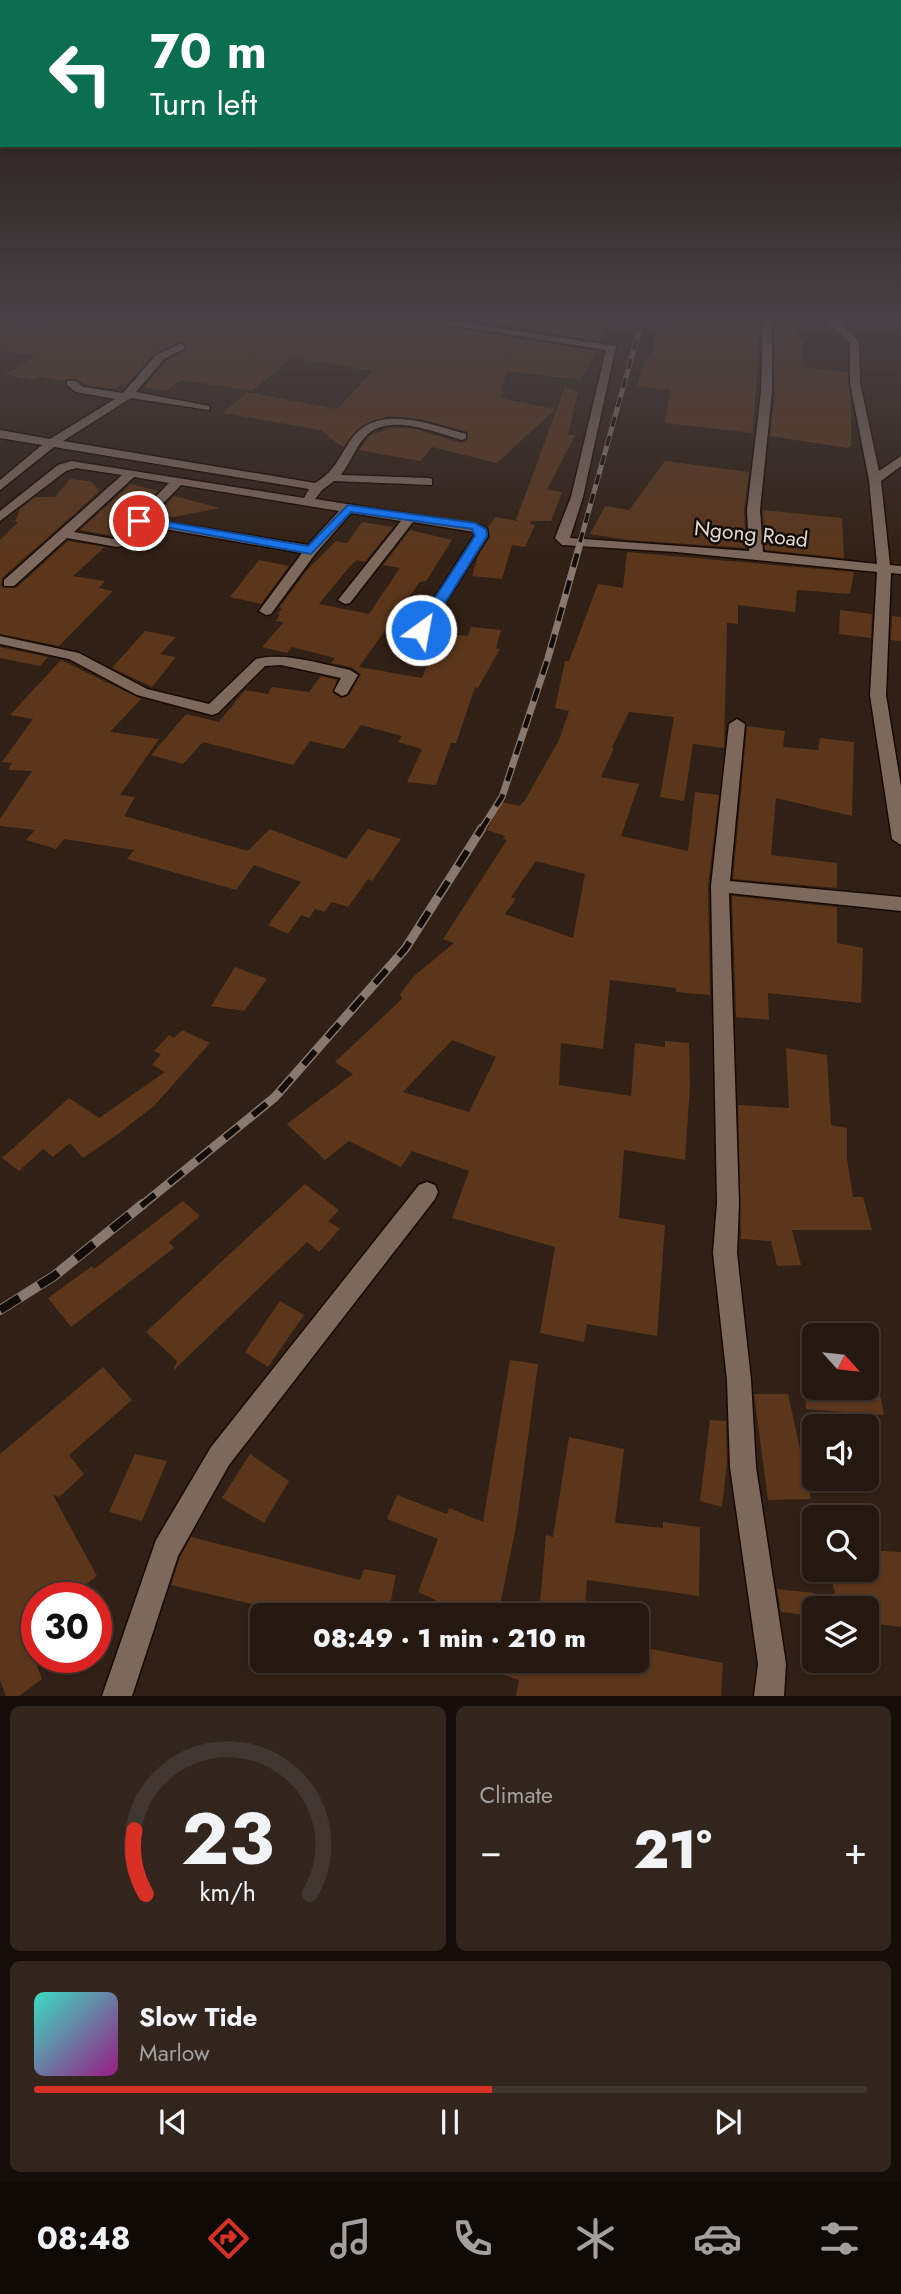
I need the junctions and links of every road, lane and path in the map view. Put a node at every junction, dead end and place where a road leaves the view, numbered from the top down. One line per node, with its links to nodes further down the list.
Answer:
1 (122, 399): 9 (street)
2 (147, 399): 6 (street)
3 (600, 399): 25 (street, Ngong Road)
4 (767, 399): 25 (street)
5 (858, 399): 13 (street)
6 (205, 408)
7 (0, 434): 9 (street)
8 (462, 436): 12 (street)
9 (51, 443): 16 (street); 17 (street)
10 (901, 460): 13 (street)
11 (132, 473): 14 (street); 20 (street); 23 (street)
12 (335, 478): 15 (street); 17 (street)
13 (875, 480): 26 (street)
14 (178, 481): 18 (street); 22 (street)
15 (428, 482)
16 (0, 486)
17 (317, 487): 18 (street)
18 (307, 502): 19 (street)
19 (348, 508): 21 (street); 24 (street)
20 (0, 517)
21 (411, 517): 29 (street); 32 (street)
22 (139, 521): 23 (street); 24 (street)
23 (65, 534): 28 (street)
24 (311, 550): 30 (street)
25 (756, 557): 26 (street, Ngong Road)
26 (884, 568): 27 (street, Ngong Road); 35 (street)
27 (901, 569)
28 (9, 583)
29 (345, 600)
30 (266, 611)
31 (0, 640): 33 (street)
32 (406, 654)
33 (342, 691)
34 (737, 724): 37 (street)
35 (900, 812): 36 (street)
36 (901, 839)
37 (720, 886): 38 (street); 41 (street)
38 (901, 904)
39 (428, 1192): 40 (street)
40 (117, 1696)
41 (769, 1696)

